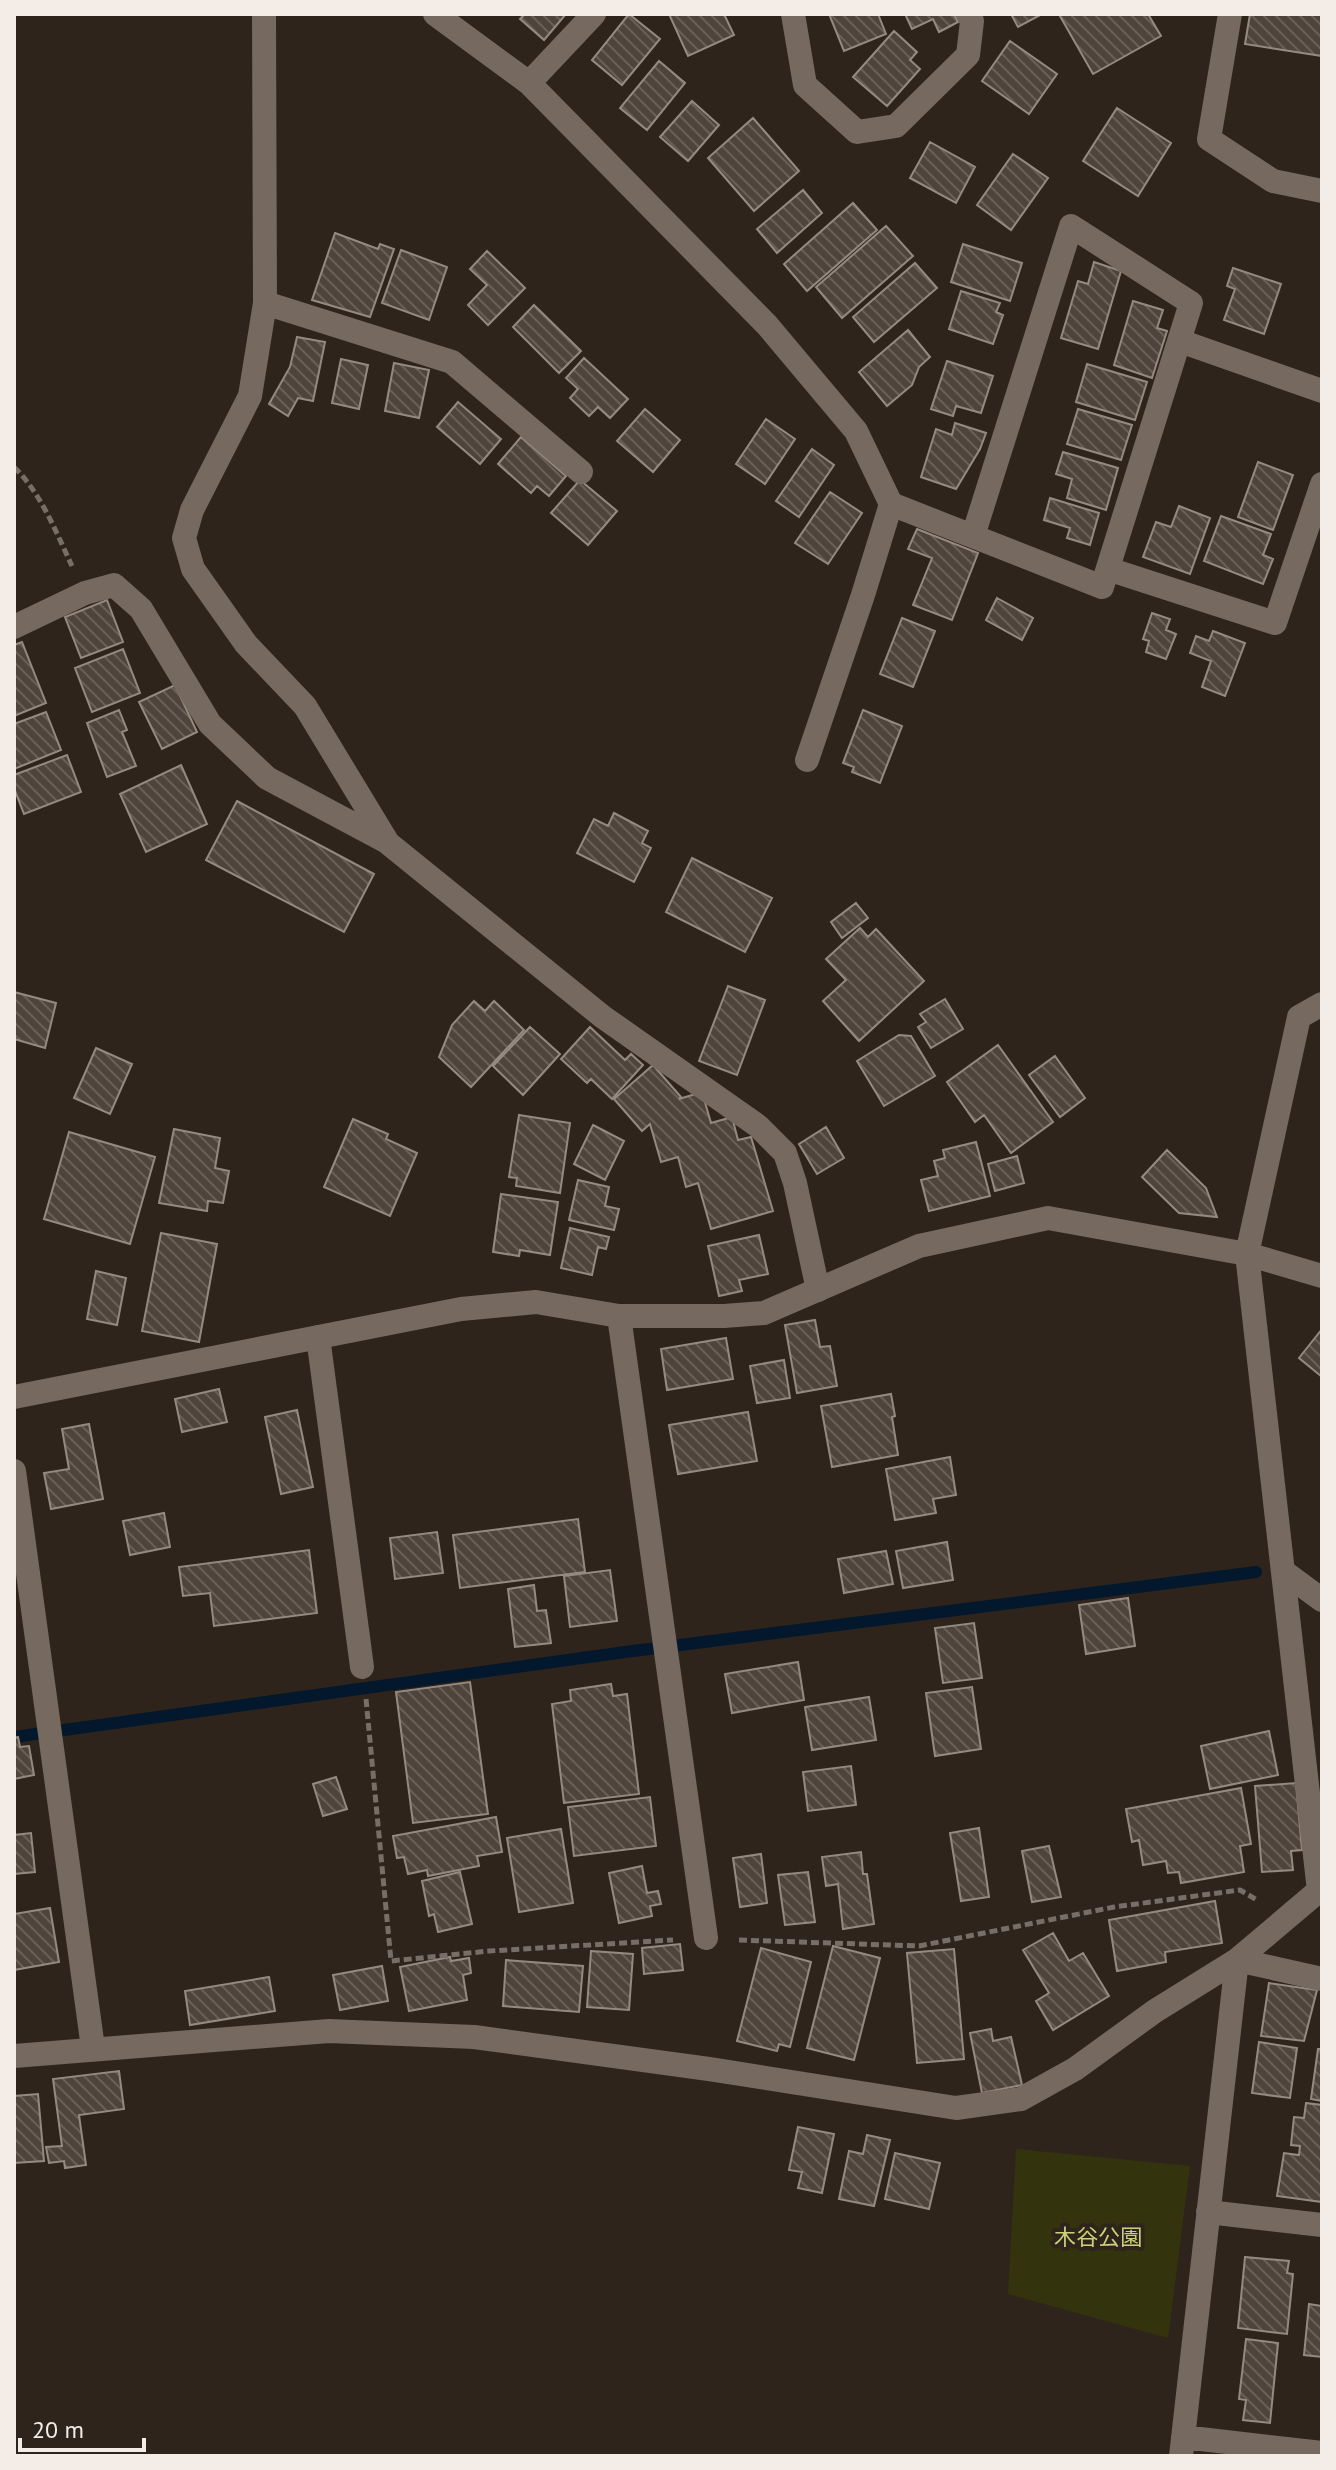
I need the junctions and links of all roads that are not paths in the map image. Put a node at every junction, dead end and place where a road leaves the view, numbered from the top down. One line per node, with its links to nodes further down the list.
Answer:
1 (264, 14): 9 (street)
2 (435, 14): 7 (street)
3 (594, 14): 7 (street)
4 (793, 14): 5 (street)
5 (968, 14)
6 (1230, 14): 8 (street)
7 (529, 83): 14 (street)
8 (1322, 191)
9 (265, 303): 12 (street); 19 (street)
10 (1180, 341): 11 (street); 15 (street); 16 (street)
11 (1322, 391)
12 (581, 472)
13 (1322, 484): 16 (street)
14 (891, 504): 15 (street); 18 (street)
15 (973, 536): 16 (street)
16 (1108, 569)
17 (14, 627): 19 (street)
18 (807, 760)
19 (388, 843): 23 (street)
20 (1322, 1004): 21 (street)
21 (1247, 1254): 22 (street); 23 (street); 28 (street)
22 (1322, 1276)
23 (818, 1290): 24 (street)
24 (619, 1316): 25 (street); 32 (street)
25 (318, 1337): 26 (street); 30 (street)
26 (14, 1397)
27 (14, 1471): 35 (street)
28 (1284, 1572): 29 (street); 31 (street)
29 (1322, 1600)
30 (362, 1667)
31 (1320, 1890): 33 (street)
32 (706, 1938)
33 (1237, 1960): 34 (street); 35 (street); 37 (street)
34 (1322, 1979)
35 (93, 2048): 36 (street)
36 (14, 2056)
37 (1208, 2212): 38 (street); 39 (street)
38 (1322, 2225)
39 (1182, 2446): 40 (street)
40 (1322, 2453)

